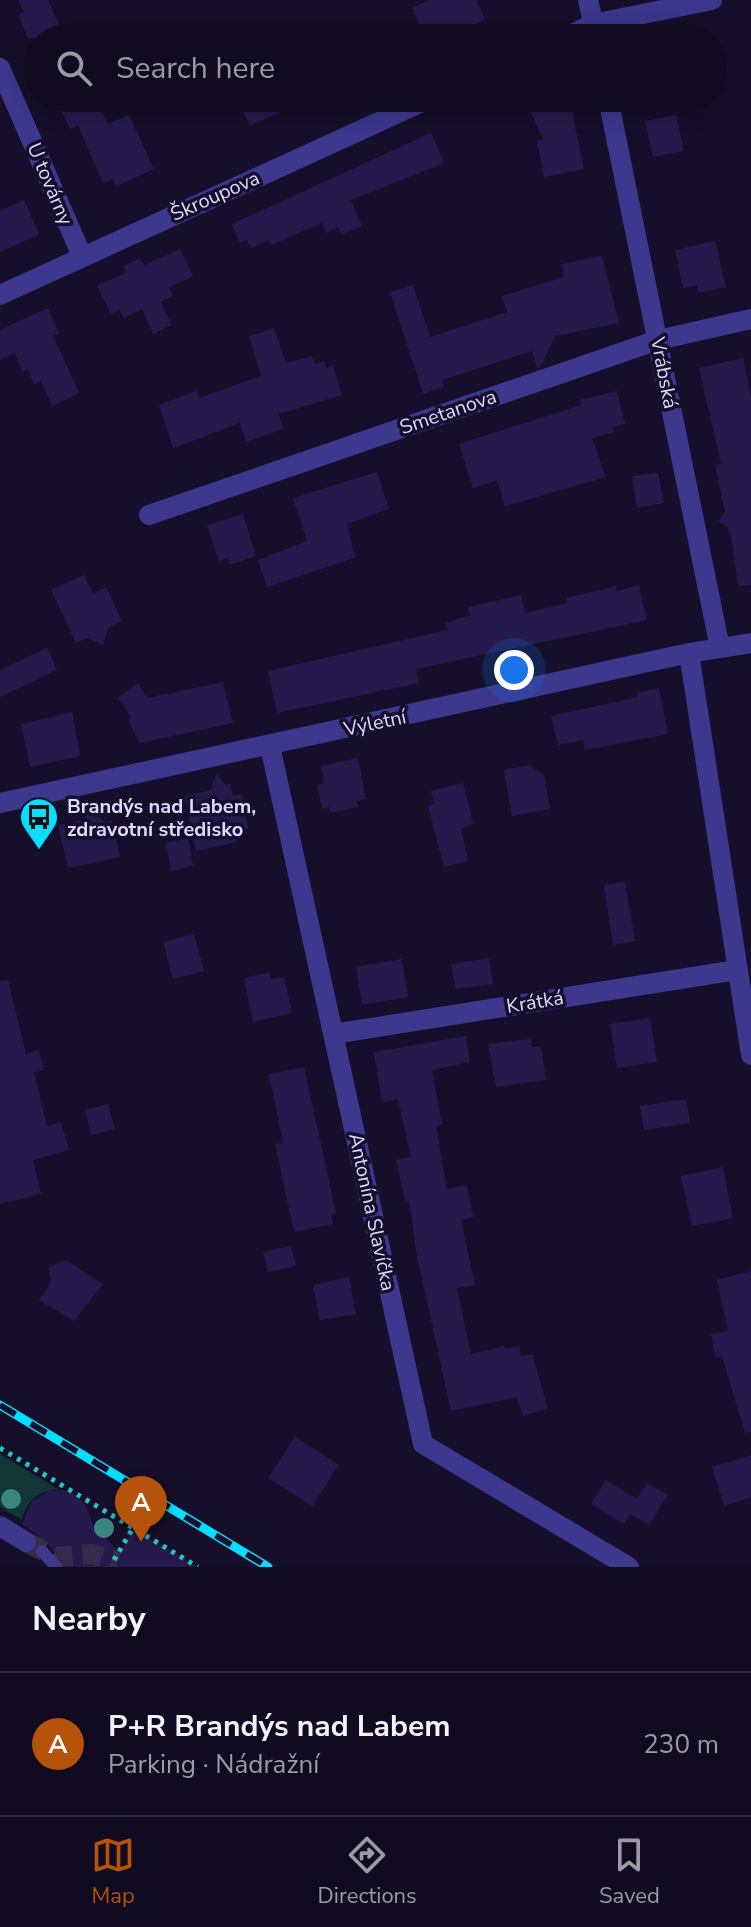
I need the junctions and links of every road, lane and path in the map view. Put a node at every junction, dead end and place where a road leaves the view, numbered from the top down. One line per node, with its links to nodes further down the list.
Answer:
1 (588, 0): 3 (street)
2 (712, 0): 4 (street)
3 (593, 24)
4 (621, 24)
5 (0, 68): 8 (street, U továrny)
6 (400, 112): 8 (street, Škroupova)
7 (611, 112): 11 (street, Vrábská)
8 (82, 256): 9 (street, Škroupova)
9 (0, 295)
10 (751, 319): 11 (street, Smetanova)
11 (658, 340): 12 (street, Smetanova); 14 (street, Vrábská)
12 (149, 515)
13 (751, 643): 14 (street, Výletní)
14 (720, 648): 15 (street, Výletní)
15 (689, 653): 16 (street, Výletní); 18 (street)
16 (270, 746): 17 (street, Výletní); 19 (street, Antonína Slavíčka)
17 (0, 803)
18 (737, 970): 19 (street, Krátká); 20 (street)
19 (333, 1034): 28 (street, Antonína Slavíčka)
20 (751, 1055)
21 (0, 1448): 23 (path)
22 (0, 1526): 24 (street)
23 (133, 1528): 25 (path); 27 (path)
24 (34, 1547): 26 (lane)
25 (114, 1560)
26 (56, 1567)
27 (198, 1567)
28 (629, 1567)

